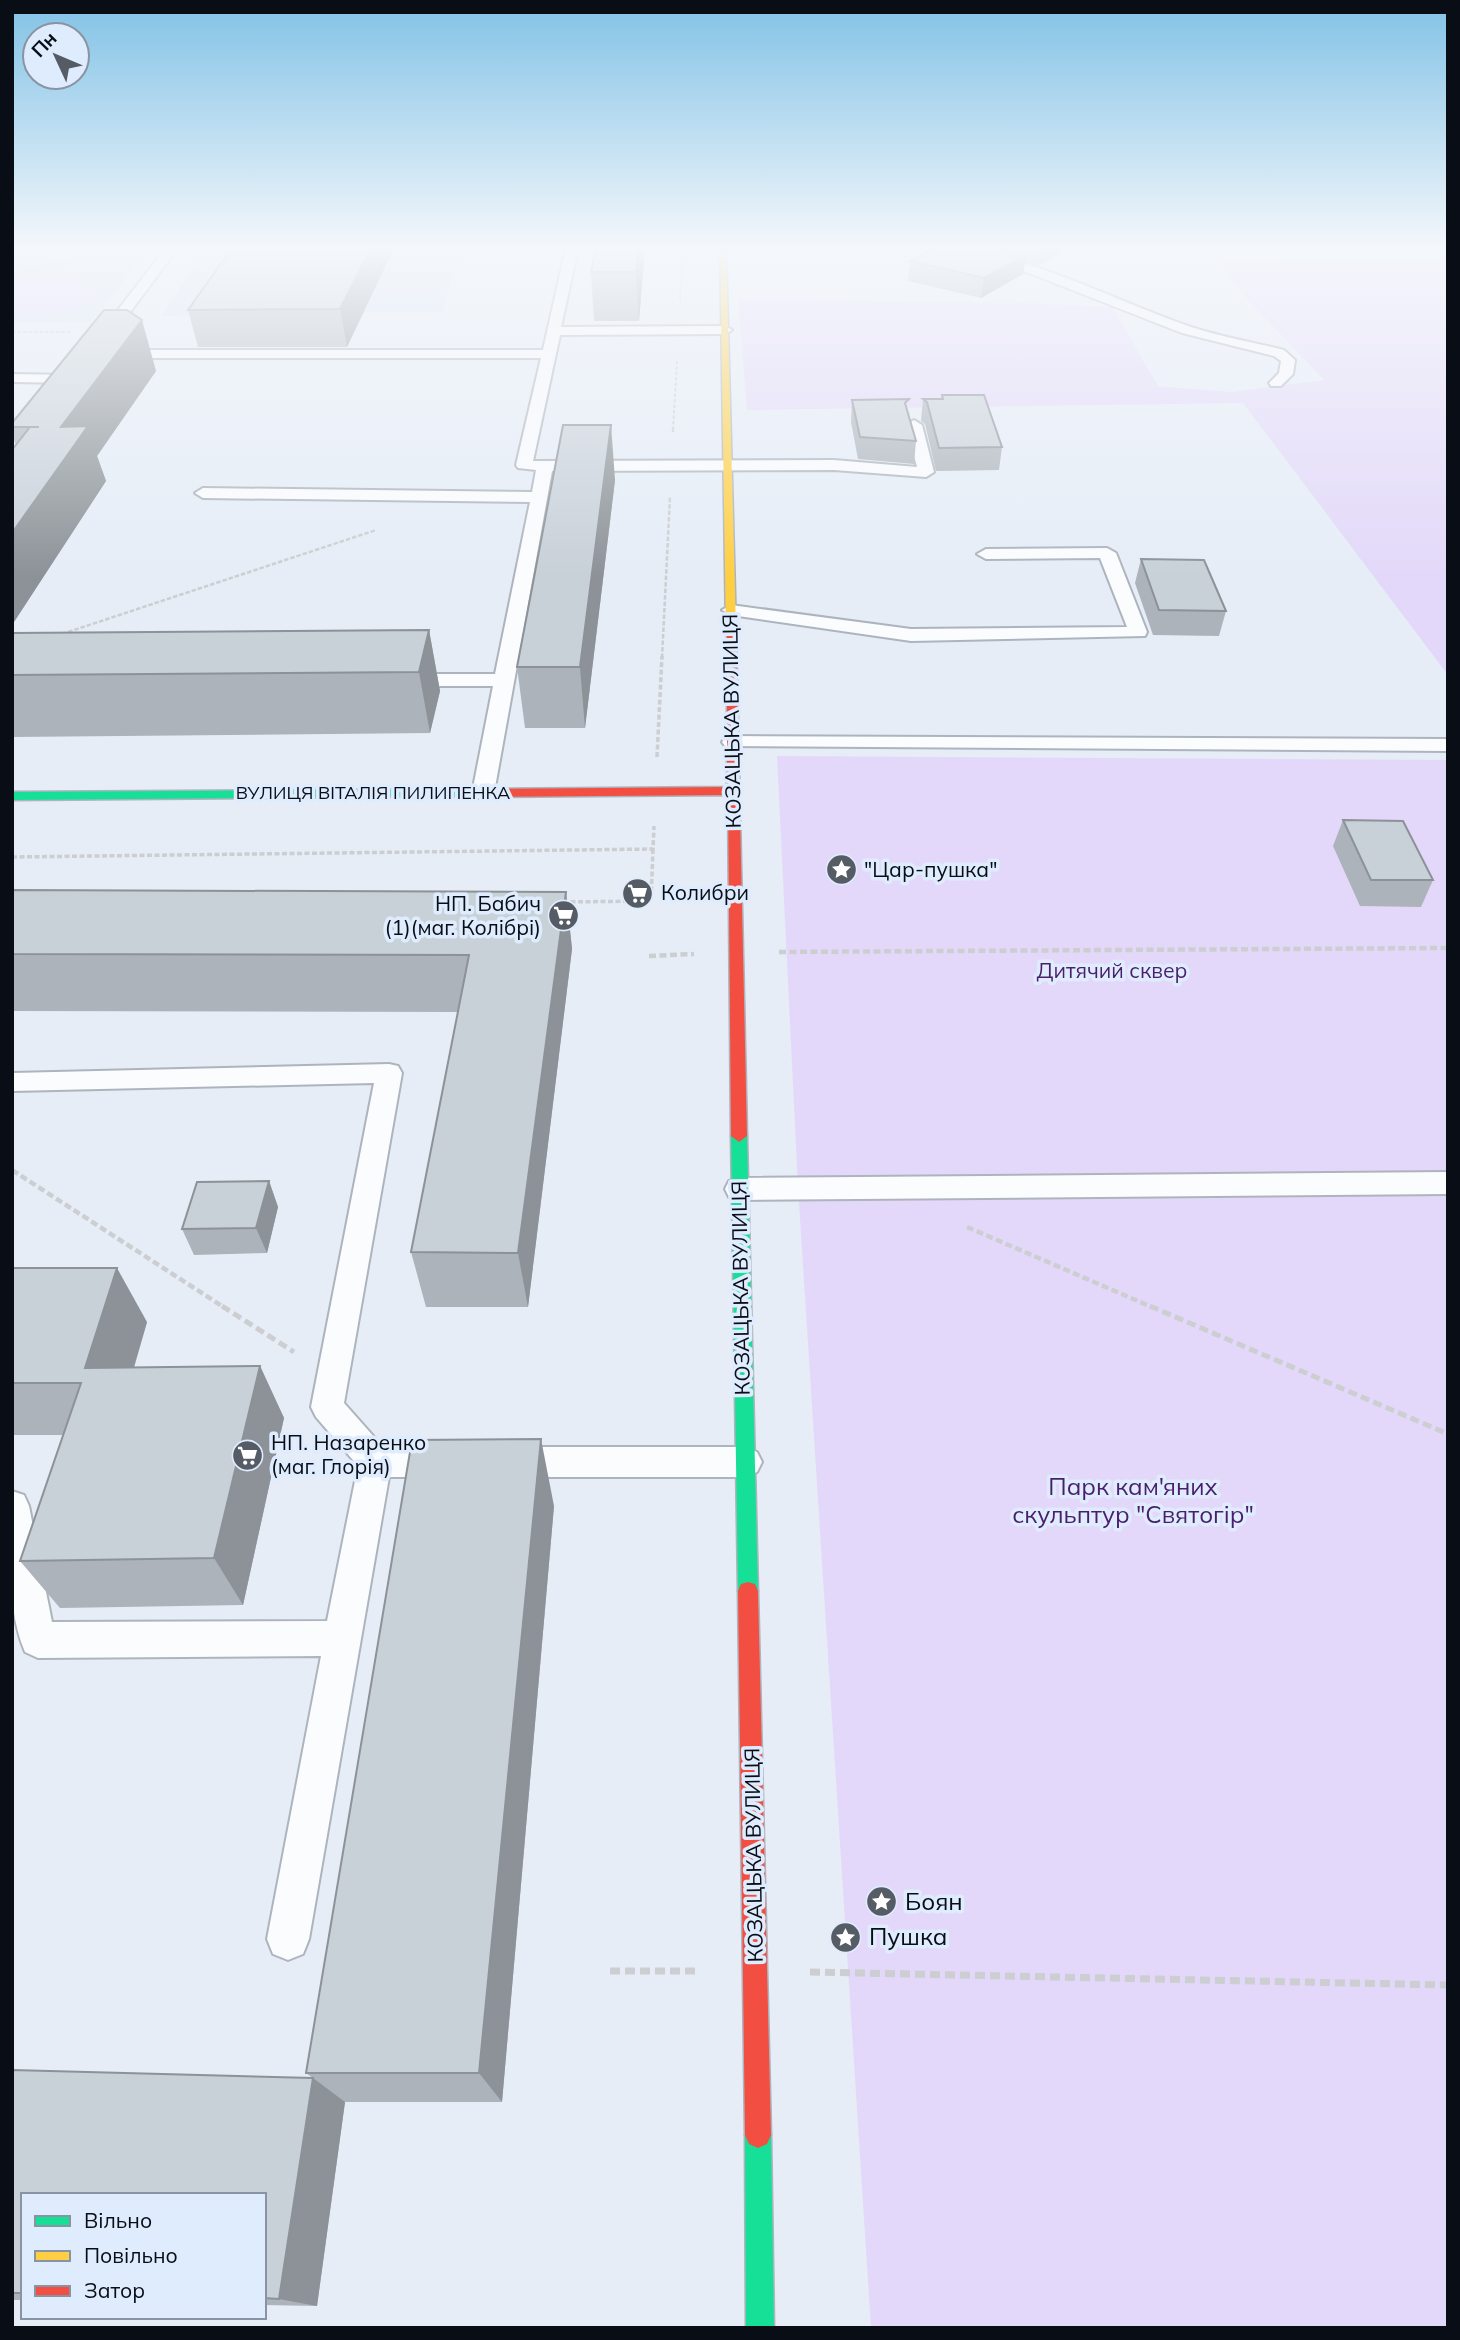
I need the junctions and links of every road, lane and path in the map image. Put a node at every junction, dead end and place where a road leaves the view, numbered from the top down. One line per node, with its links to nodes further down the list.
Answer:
1 (547, 357): 9 (lane)
2 (726, 357): 8 (street, КОЗАЦЬКА ВУЛИЦЯ)
3 (1284, 357): 6 (lane)
4 (12, 378): 5 (lane)
5 (73, 380)
6 (1276, 383)
7 (914, 425): 8 (lane)
8 (729, 464): 9 (lane); 14 (street, КОЗАЦЬКА ВУЛИЦЯ)
9 (545, 466): 11 (lane)
10 (203, 493): 11 (lane)
11 (539, 497): 17 (lane)
12 (388, 526): 15 (path)
13 (986, 554): 14 (lane)
14 (731, 610): 18 (street, КОЗАЦЬКА ВУЛИЦЯ)
15 (51, 638)
16 (381, 680): 17 (lane)
17 (504, 680): 22 (lane)
18 (732, 742): 19 (lane); 20 (street, КОЗАЦЬКА ВУЛИЦЯ)
19 (1448, 745)
20 (733, 791): 21 (street, ВУЛИЦЯ ВІТАЛІЯ ПИЛИПЕНКА); 28 (street, КОЗАЦЬКА ВУЛИЦЯ)
21 (655, 792): 22 (street, ВУЛИЦЯ ВІТАЛІЯ ПИЛИПЕНКА); 24 (path)
22 (483, 793): 23 (street, ВУЛИЦЯ ВІТАЛІЯ ПИЛИПЕНКА)
23 (12, 796)
24 (653, 849): 25 (path); 26 (path)
25 (12, 857)
26 (554, 902)
27 (1448, 948): 28 (path)
28 (736, 953): 29 (path); 33 (street, КОЗАЦЬКА ВУЛИЦЯ)
29 (649, 956)
30 (12, 1082): 35 (lane)
31 (12, 1170): 35 (path)
32 (1448, 1182): 33 (lane)
33 (739, 1189): 38 (street, КОЗАЦЬКА ВУЛИЦЯ)
34 (965, 1226): 36 (path)
35 (333, 1377): 37 (lane)
36 (1448, 1434)
37 (375, 1462): 38 (lane); 40 (lane)
38 (745, 1462): 43 (street, КОЗАЦЬКА ВУЛИЦЯ)
39 (12, 1506): 40 (lane)
40 (342, 1638): 41 (lane)
41 (288, 1939)
42 (610, 1971): 43 (path)
43 (757, 1971): 44 (path); 45 (street, КОЗАЦЬКА ВУЛИЦЯ)
44 (1448, 1985)
45 (760, 2328)

